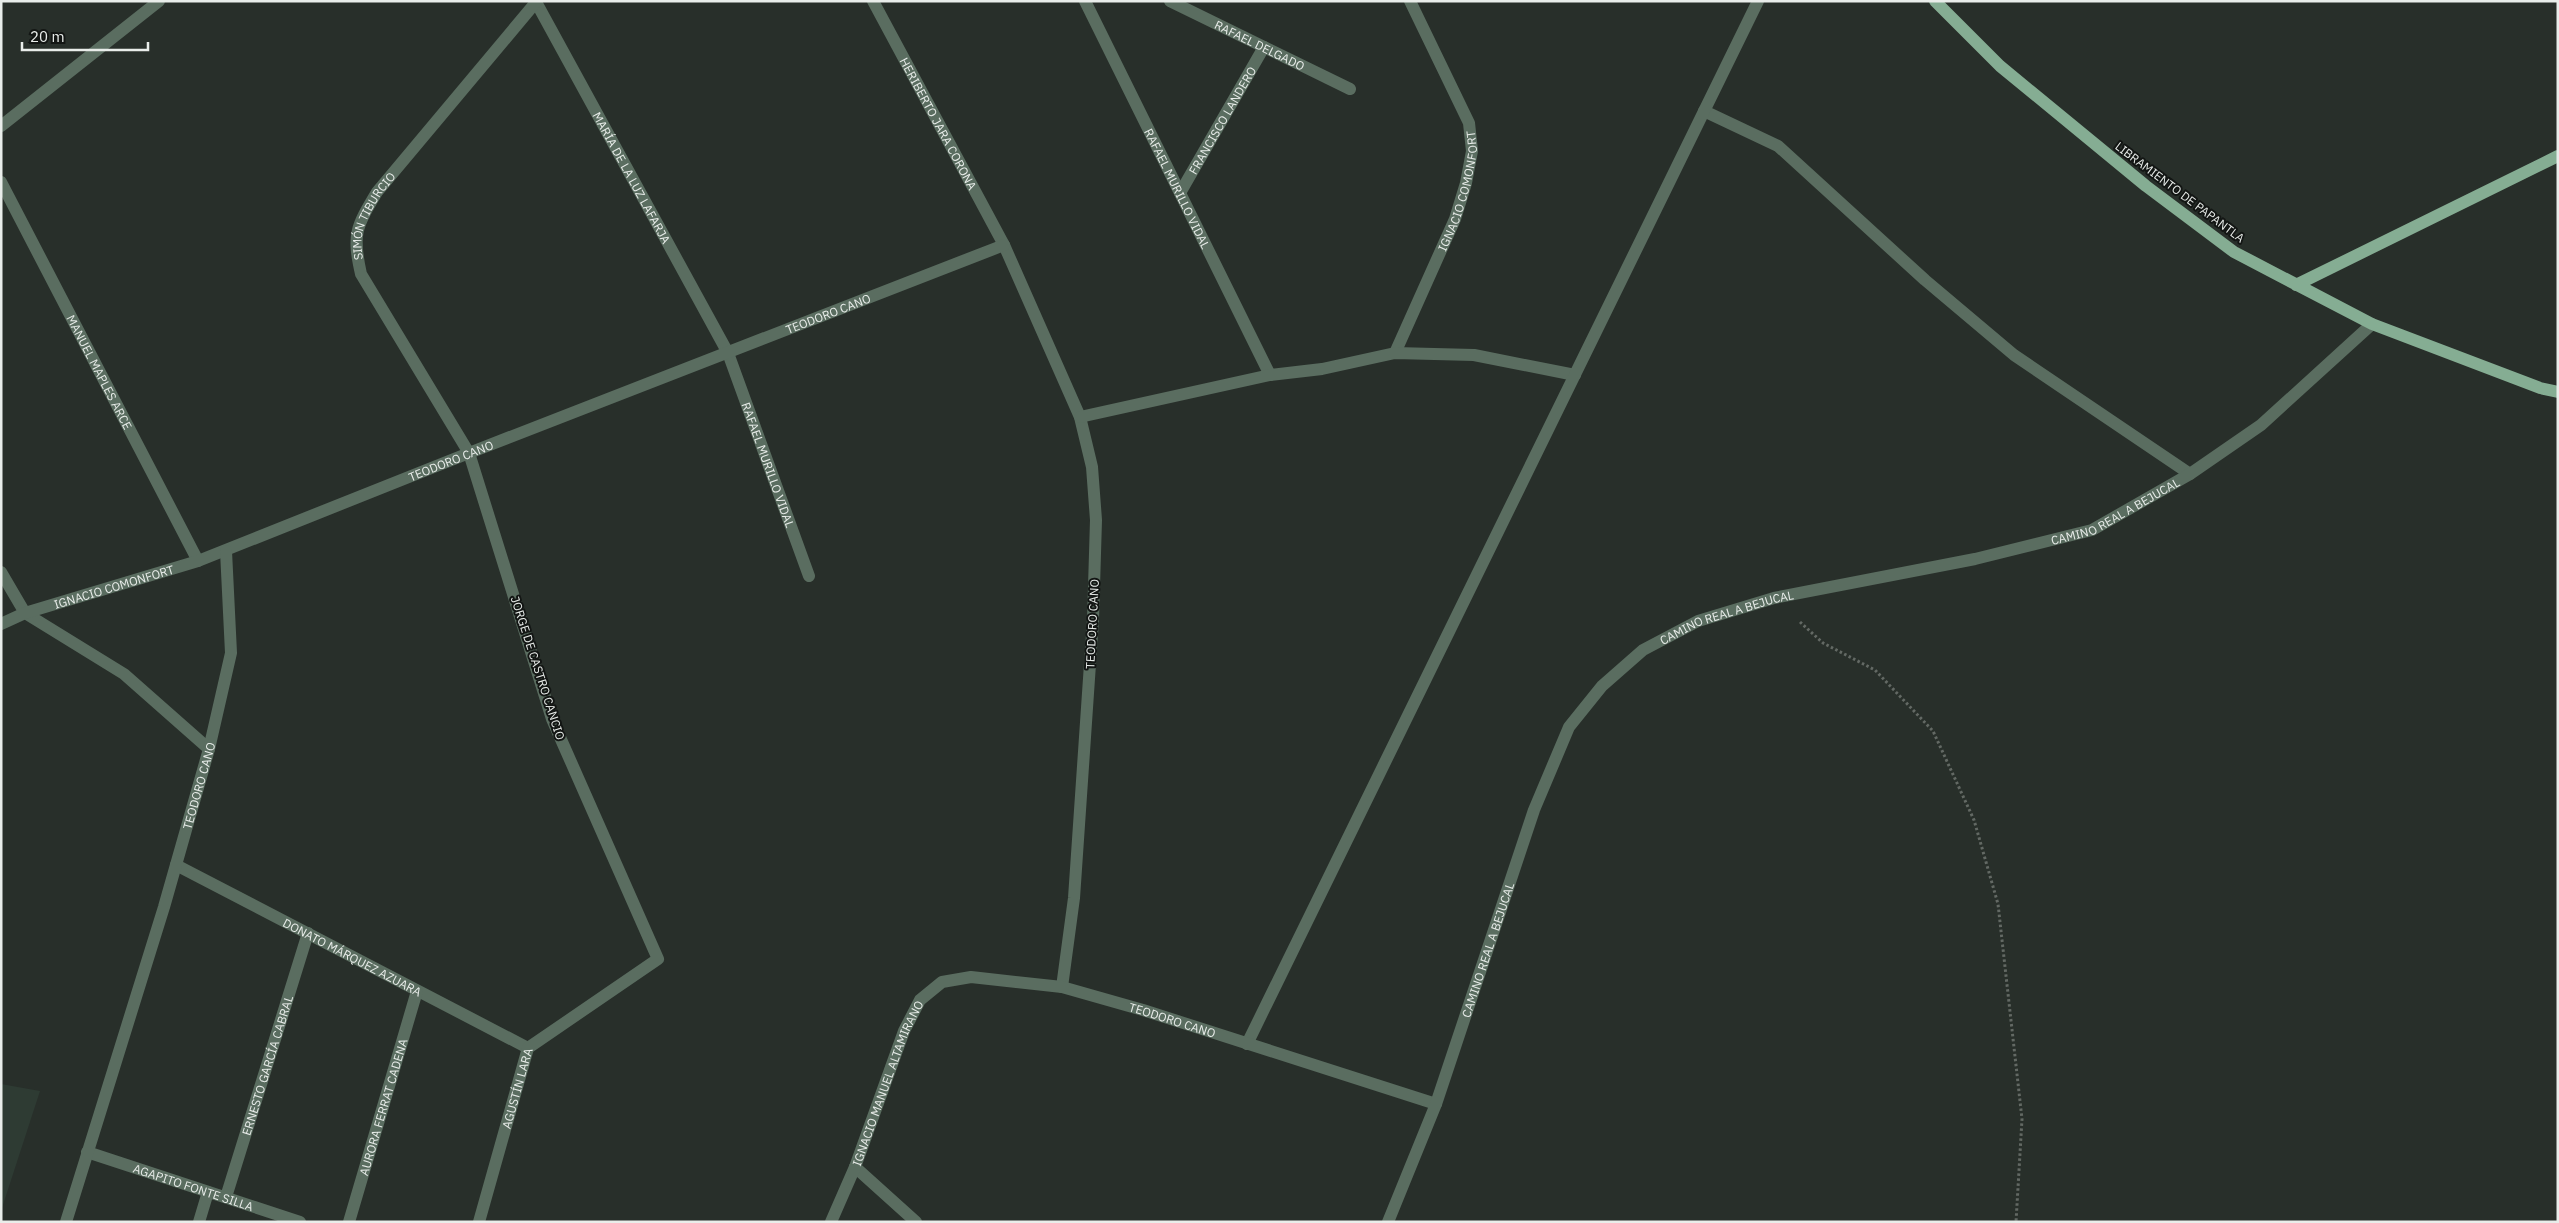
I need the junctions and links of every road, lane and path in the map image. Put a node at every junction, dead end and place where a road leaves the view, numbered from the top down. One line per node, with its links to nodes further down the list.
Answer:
1 (158, 1): 12 (street)
2 (873, 1): 16 (street, HERIBERTO JARA CORONA)
3 (1085, 1): 15 (street, RAFAEL MURILLO VIDAL)
4 (1170, 1): 9 (street, RAFAEL DELGADO)
5 (1410, 1): 20 (street, IGNACIO COMONFORT)
6 (1758, 1): 11 (street)
7 (1935, 1): 17 (main road, LIBRAMIENTO DE PAPANTLA)
8 (537, 2): 19 (street, MARÍA DE LA LUZ LAFARJA); 25 (street, SIMÓN TIBURCIO)
9 (1264, 47): 10 (street, RAFAEL DELGADO); 15 (street, FRANCISCO LANDERO)
10 (1350, 89)
11 (1704, 110): 21 (street); 26 (street)
12 (1, 126)
13 (2558, 156): 17 (main road)
14 (1, 182): 28 (street, MANUEL MAPLES ARCE)
15 (1180, 193): 22 (street, RAFAEL MURILLO VIDAL)
16 (1004, 245): 19 (street, TEODORO CANO); 24 (street, TEODORO CANO)
17 (2296, 285): 18 (main road, LIBRAMIENTO DE PAPANTLA)
18 (2372, 324): 23 (main road, LIBRAMIENTO DE PAPANTLA); 26 (street, CAMINO REAL A BEJUCAL)
19 (728, 353): 25 (street, TEODORO CANO); 30 (street, RAFAEL MURILLO VIDAL)
20 (1395, 353): 21 (street); 22 (street)
21 (1575, 374): 40 (street)
22 (1270, 375): 24 (street)
23 (2558, 392)
24 (1080, 417): 38 (street, TEODORO CANO)
25 (469, 453): 27 (street, TEODORO CANO); 37 (street, JORGE DE CASTRO CANCIO)
26 (2190, 474): 31 (street, CAMINO REAL A BEJUCAL)
27 (226, 551): 28 (street, IGNACIO COMONFORT); 34 (street, TEODORO CANO)
28 (198, 561): 32 (street, IGNACIO COMONFORT)
29 (1, 572): 32 (street)
30 (809, 576)
31 (1774, 598): 42 (street, CAMINO REAL A BEJUCAL); 55 (path)
32 (25, 613): 33 (street, IGNACIO COMONFORT); 34 (street)
33 (1, 624)
34 (209, 749): 35 (street, TEODORO CANO)
35 (176, 865): 36 (street, DONATO MÁRQUEZ AZUARA); 43 (street, TEODORO CANO)
36 (308, 933): 39 (street, DONATO MÁRQUEZ AZUARA); 46 (street, ERNESTO GARCÍA CABRAL)
37 (658, 959): 41 (street, AGUSTÍN LARA)
38 (1062, 987): 40 (street, TEODORO CANO); 44 (street, IGNACIO MANUEL ALTAMIRANO)
39 (417, 991): 41 (street, DONATO MÁRQUEZ AZUARA); 50 (street, AURORA FERRAT CADENA)
40 (1247, 1044): 42 (street, TEODORO CANO)
41 (528, 1048): 51 (street, AGUSTÍN LARA)
42 (1436, 1104): 54 (street, CAMINO REAL A BEJUCAL)
43 (87, 1152): 45 (street, AGAPITO FONTE SILLA); 47 (street, TEODORO CANO)
44 (855, 1167): 52 (street, IGNACIO MANUEL ALTAMIRANO); 53 (street)
45 (208, 1192): 46 (street, AGAPITO FONTE SILLA); 48 (street)
46 (226, 1197): 49 (street, AGAPITO FONTE SILLA)
47 (66, 1222)
48 (199, 1222)
49 (300, 1222)
50 (349, 1222)
51 (479, 1222)
52 (831, 1222)
53 (916, 1222)
54 (1388, 1222)
55 (2016, 1222)

